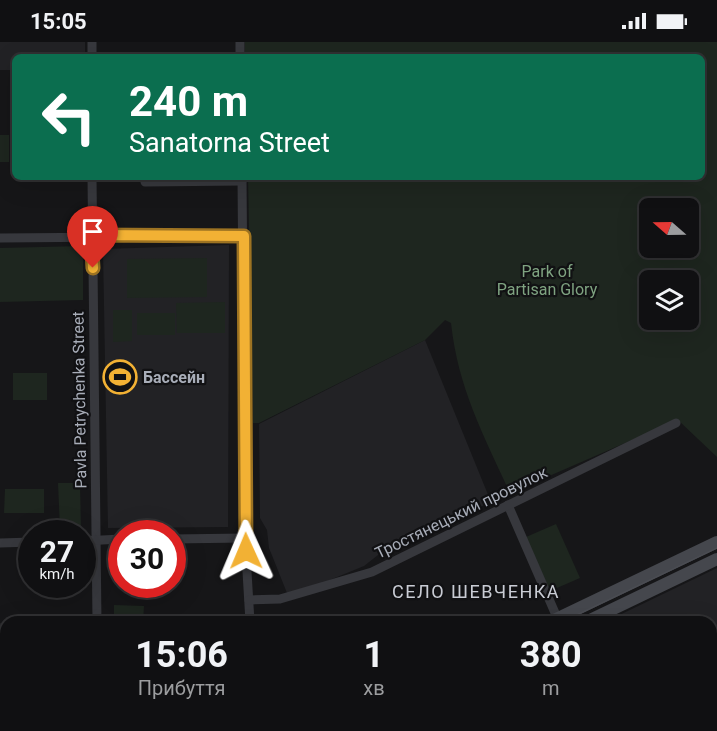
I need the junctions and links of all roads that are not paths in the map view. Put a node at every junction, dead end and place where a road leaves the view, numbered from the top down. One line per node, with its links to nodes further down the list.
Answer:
1 (92, 180): 5 (street, Pavla Petrychenka Street)
2 (210, 180): 4 (street)
3 (242, 180): 6 (street)
4 (145, 182)
5 (91, 235): 6 (street); 7 (street); 10 (street, Pavla Petrychenka Street)
6 (244, 236): 11 (street)
7 (0, 238)
8 (676, 423): 9 (street, Тростянецький провулок)
9 (508, 505): 19 (street, Тростянецький провулок); 22 (street)
10 (96, 520)
11 (245, 538): 12 (street); 19 (street)
12 (186, 539)
13 (96, 540): 14 (street); 20 (street, Pavla Petrychenka Street)
14 (108, 540)
15 (18, 542): 17 (street)
16 (717, 542): 23 (street)
17 (0, 543)
18 (717, 559): 24 (street)
19 (249, 600): 21 (street)
20 (97, 616)
21 (250, 616)
22 (554, 616)
23 (566, 616)
24 (598, 616)

